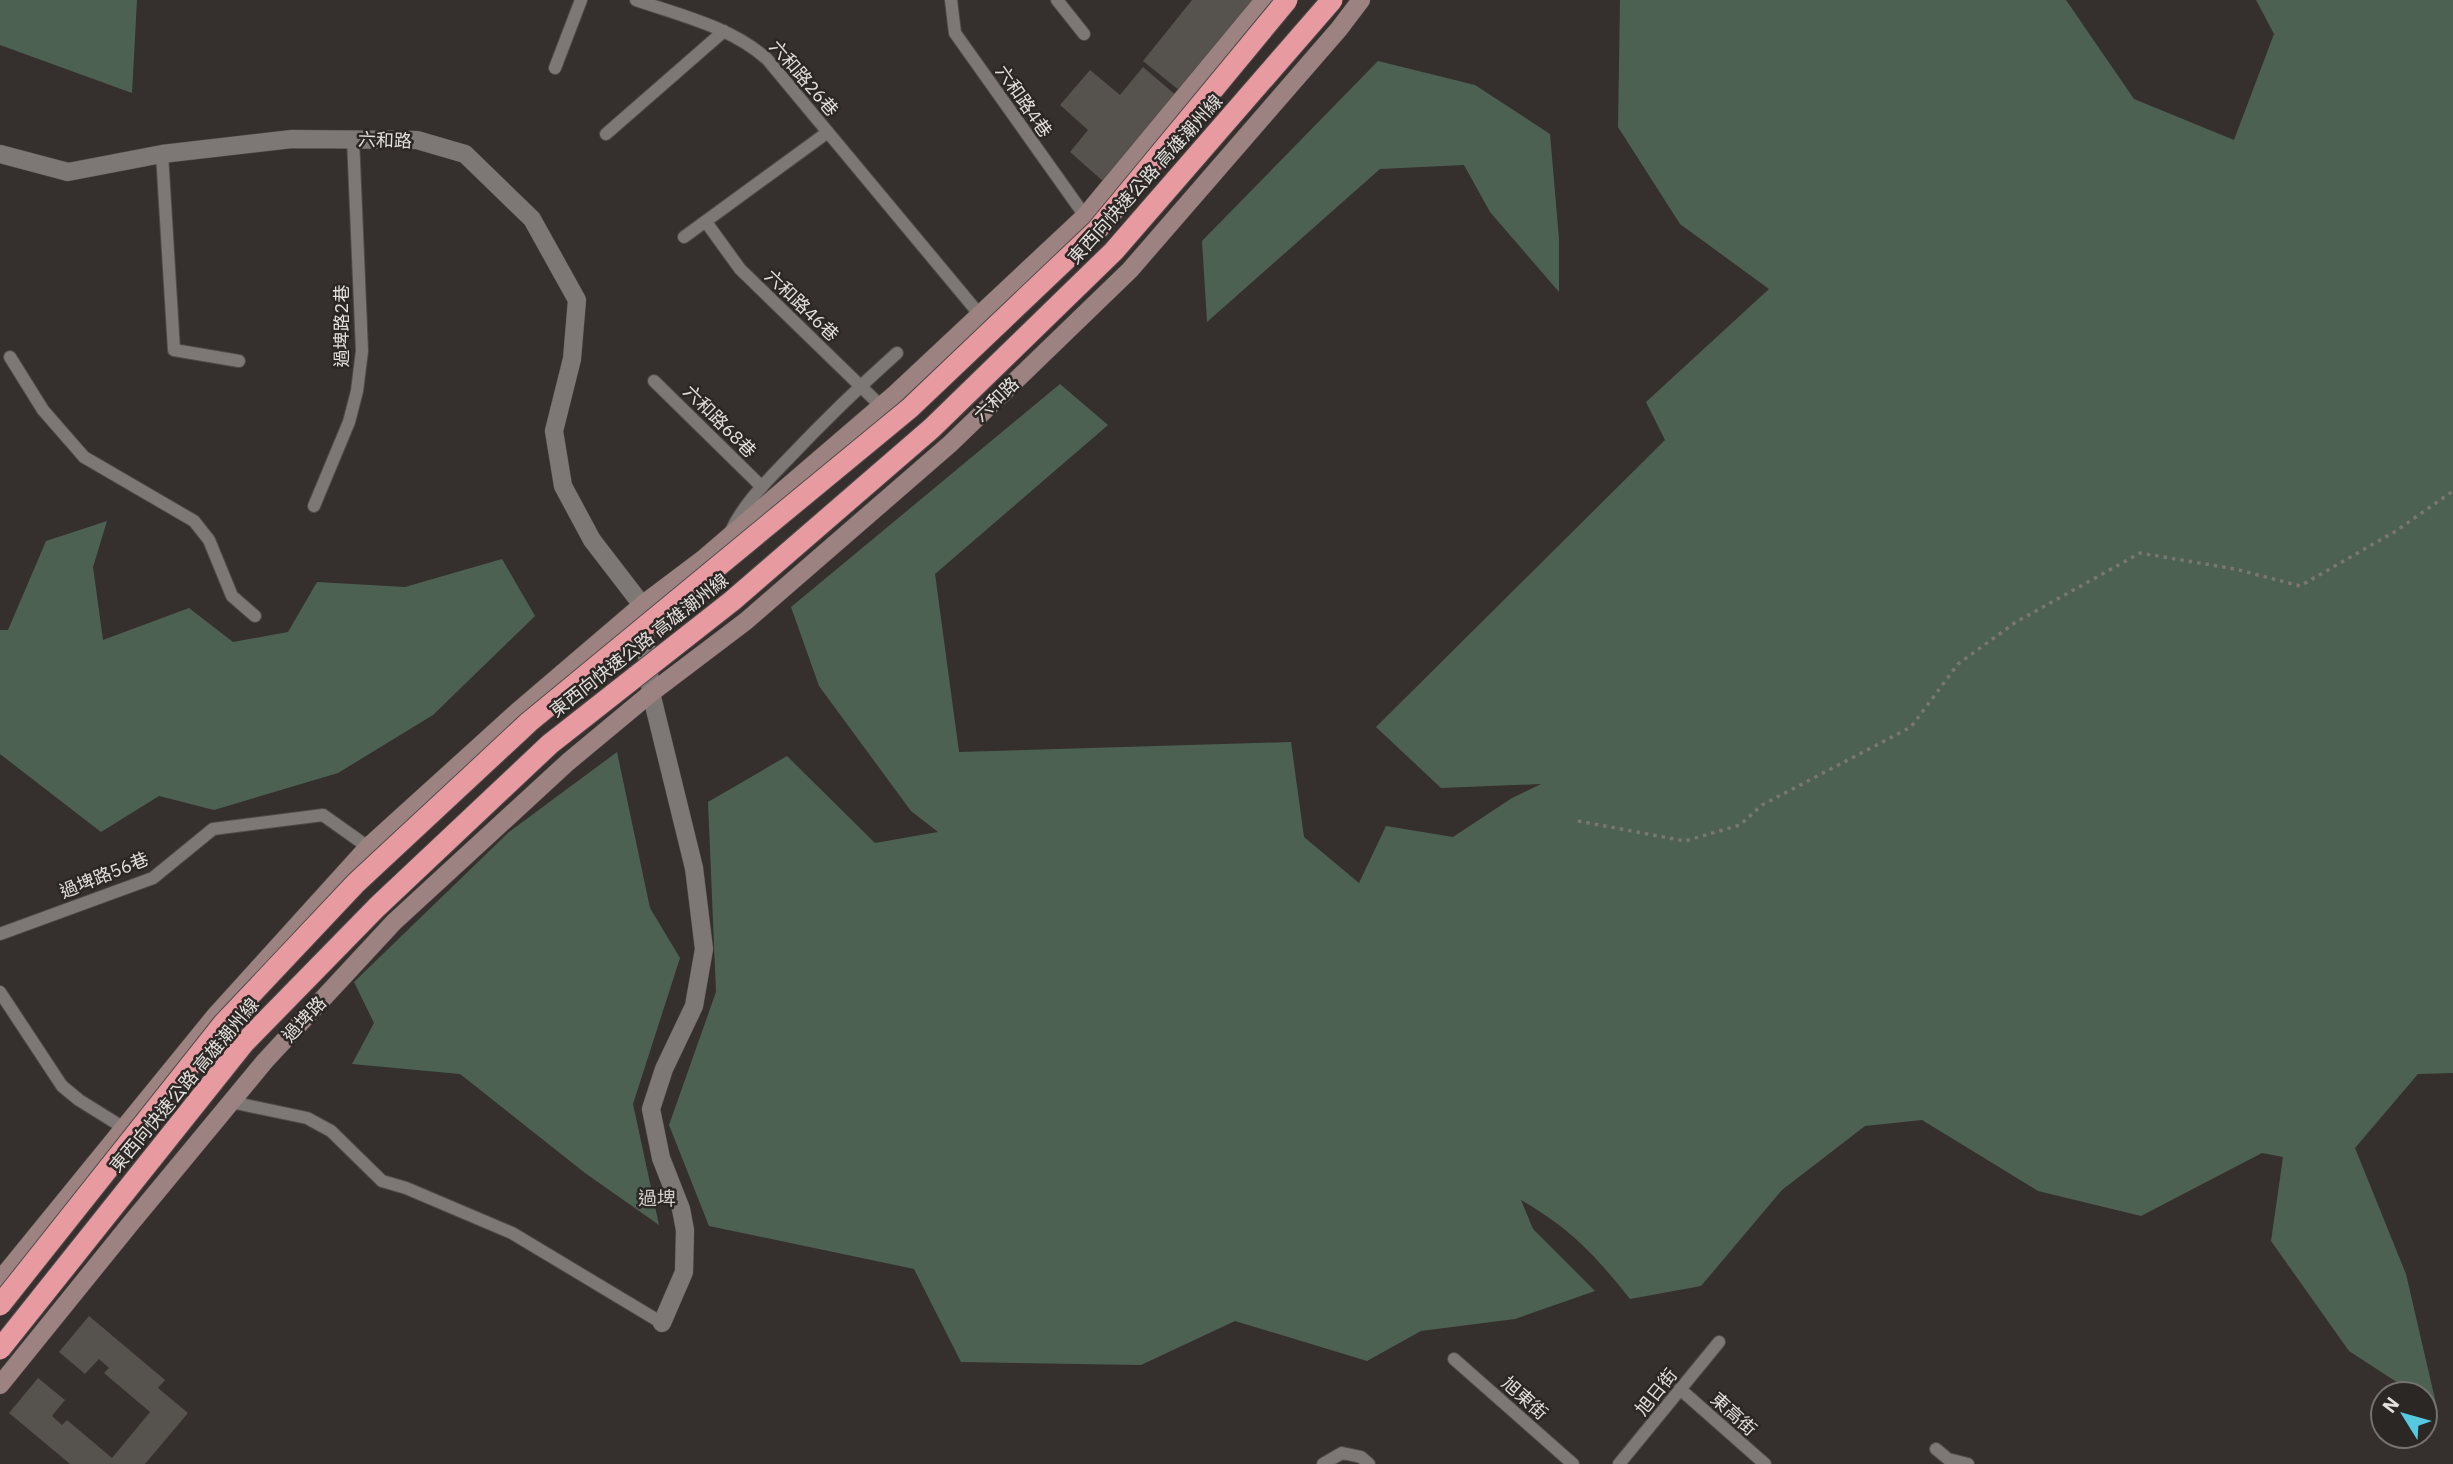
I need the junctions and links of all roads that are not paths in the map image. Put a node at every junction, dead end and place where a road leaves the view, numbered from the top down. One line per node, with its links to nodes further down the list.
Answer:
1 (581, 0): 11 (lane)
2 (636, 0): 9 (lane, 六和路26巷)
3 (951, 0): 17 (lane, 六和路4巷)
4 (1057, 0): 10 (lane)
5 (1265, 0): 17 (main road)
6 (1287, 0): 39 (highway, 東西向快速公路 高雄潮州線, bridge)
7 (1332, 0): 42 (highway, 東西向快速公路 高雄潮州線, bridge)
8 (1361, 0): 32 (main road, 六和路)
9 (724, 31): 12 (lane, 六和路26巷); 13 (lane)
10 (1084, 34)
11 (555, 68)
12 (828, 132): 18 (lane, 六和路26巷); 20 (lane, 六和路26巷)
13 (606, 134)
14 (353, 138): 16 (street, 六和路); 28 (lane, 過埤路2巷); 30 (street, 六和路)
15 (0, 154): 16 (street, 六和路)
16 (162, 154): 23 (lane)
17 (1085, 216): 20 (main road)
18 (706, 222): 19 (lane, 六和路26巷); 25 (lane, 六和路46巷)
19 (684, 237)
20 (980, 315): 26 (main road)
21 (897, 353): 25 (lane)
22 (10, 357): 31 (lane)
23 (239, 361)
24 (654, 381): 27 (lane, 六和路68巷)
25 (860, 386): 26 (lane, 六和路46巷); 27 (lane)
26 (881, 406): 29 (main road)
27 (762, 487): 29 (lane)
28 (314, 506)
29 (727, 538): 30 (main road)
30 (642, 605): 32 (street); 33 (main road)
31 (255, 616)
32 (651, 693): 36 (main road, 過埤路); 40 (street)
33 (368, 847): 34 (lane, 過埤路56巷); 37 (main road)
34 (0, 934)
35 (0, 992): 37 (lane)
36 (231, 1102): 40 (lane); 44 (main road, 過埤路)
37 (124, 1128): 38 (main road)
38 (0, 1280)
39 (0, 1306)
40 (662, 1323)
41 (1719, 1342): 45 (lane, 旭日街)
42 (0, 1349)
43 (1454, 1359): 49 (lane, 旭東街)
44 (0, 1385)
45 (1680, 1389): 50 (lane, 旭日街); 51 (lane, 東高街)
46 (1936, 1449): 52 (lane)
47 (1365, 1461): 48 (lane)
48 (1323, 1464)
49 (1573, 1464)
50 (1619, 1464)
51 (1765, 1464)
52 (1968, 1464)

